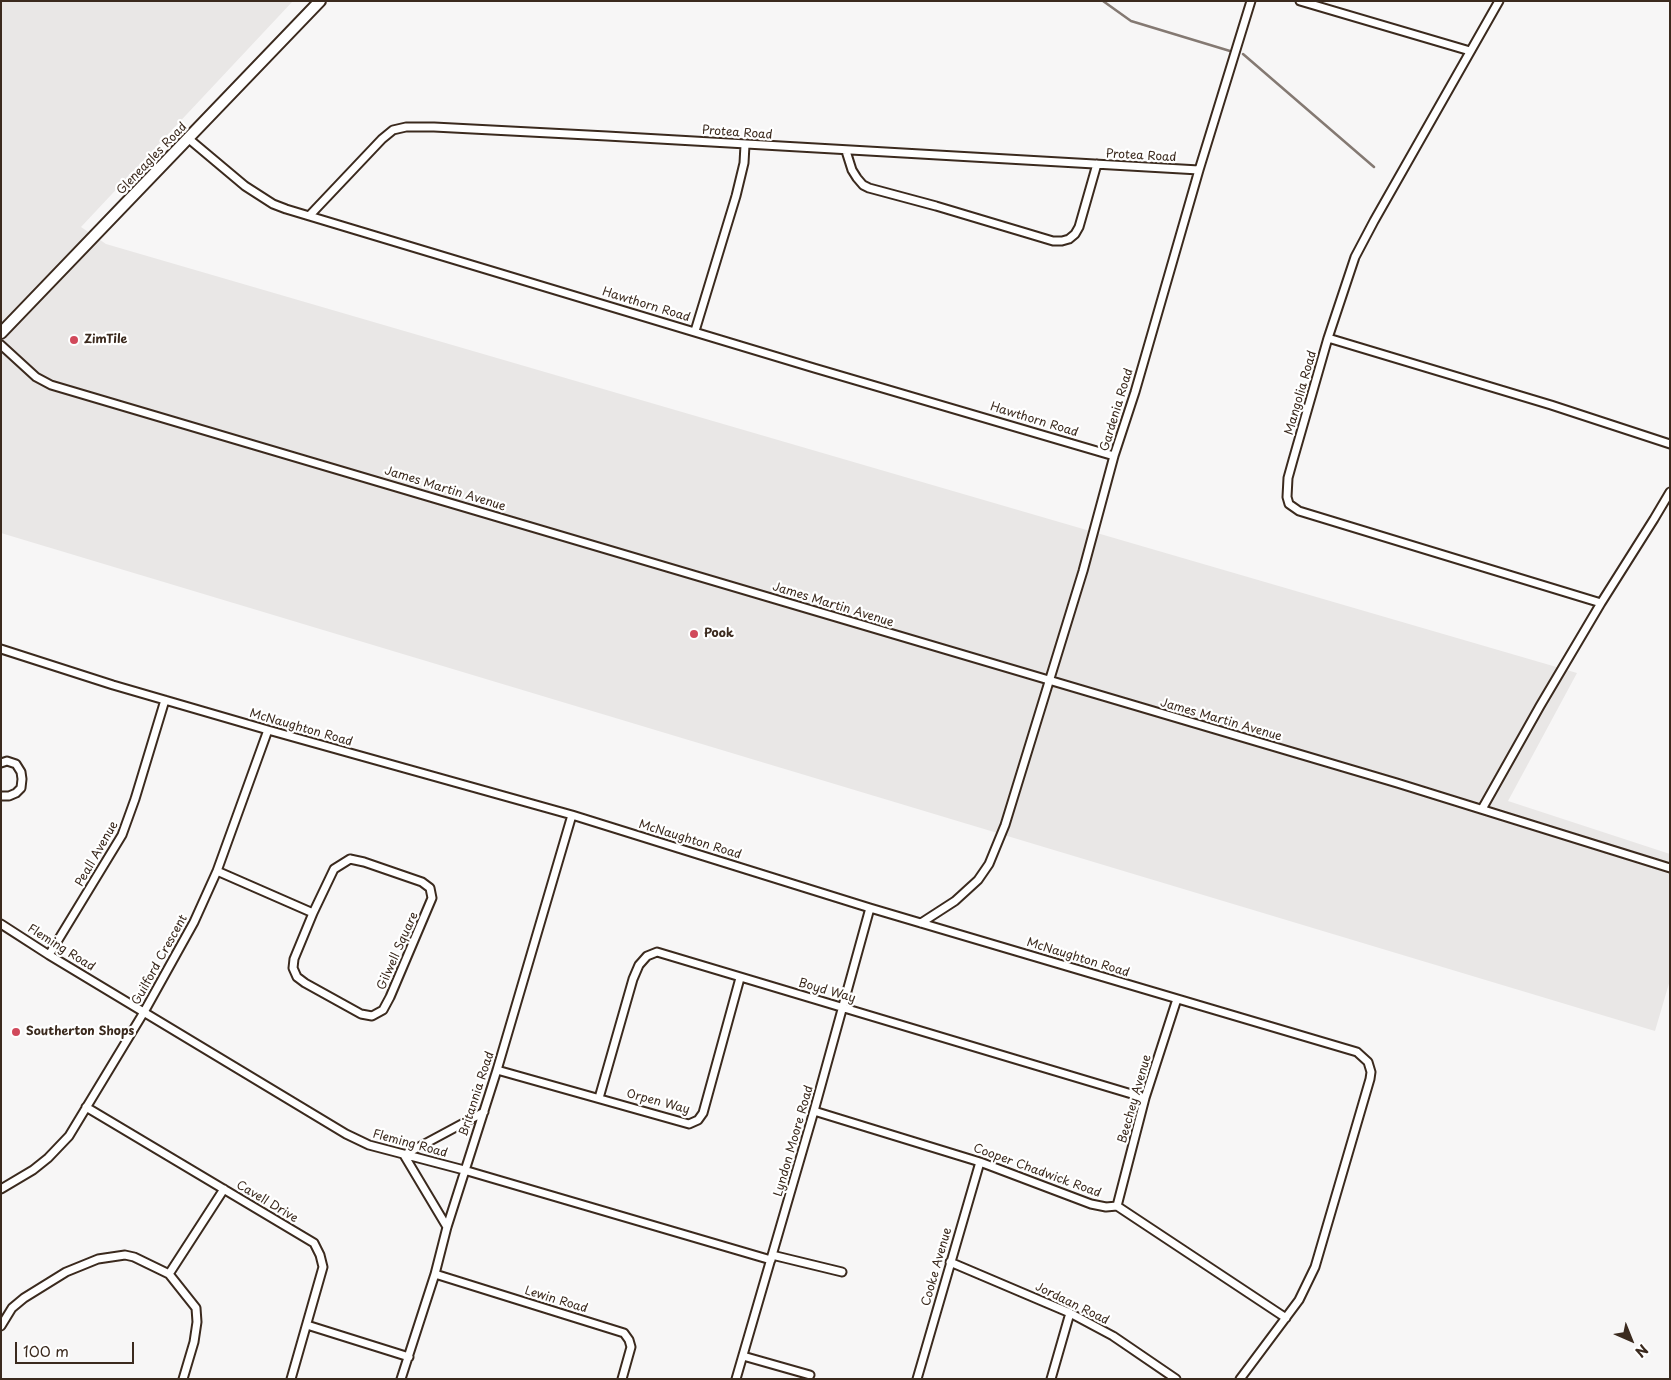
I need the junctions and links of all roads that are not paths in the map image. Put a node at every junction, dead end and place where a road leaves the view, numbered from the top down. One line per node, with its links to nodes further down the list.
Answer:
1 (320, 1): 6 (street, Gleneagles Road)
2 (1250, 1): 10 (street, Gardenia Road)
3 (1300, 1): 5 (street)
4 (1499, 1): 5 (street, Mangolia Road)
5 (1470, 51): 14 (street, Mangolia Road)
6 (189, 139): 11 (street, Hawthorn Road); 13 (street, Gleneagles Road)
7 (745, 145): 8 (street, Protea Road); 11 (street, Protea Road); 12 (street)
8 (846, 151): 9 (street, Protea Road); 9 (street)
9 (1097, 164): 10 (street, Protea Road)
10 (1199, 170): 17 (street, Gardenia Road)
11 (310, 215): 12 (street, Hawthorn Road)
12 (695, 331): 17 (street, Hawthorn Road)
13 (1, 333)
14 (1328, 338): 16 (street); 19 (street, Mangolia Road)
15 (1, 345): 21 (street, James Martin Avenue)
16 (1670, 444)
17 (1114, 456): 21 (street, Gardenia Road)
18 (1670, 492): 19 (street)
19 (1601, 603): 26 (street)
20 (1, 649): 22 (street, McNaughton Road)
21 (1049, 681): 26 (street, James Martin Avenue); 32 (street, Gardenia Road)
22 (165, 700): 23 (street, McNaughton Road); 34 (street, Peall Avenue)
23 (268, 730): 27 (street, McNaughton Road); 29 (street, Guilford Crescent)
24 (1, 763): 25 (street)
25 (1, 796)
26 (1482, 810): 28 (street, James Martin Avenue)
27 (572, 815): 30 (street, McNaughton Road); 39 (street, Britannia Road)
28 (1670, 868)
29 (217, 871): 31 (street); 38 (street, Guilford Crescent)
30 (870, 908): 32 (street, McNaughton Road); 37 (street, Lyndon Moore Road)
31 (312, 913): 31 (street, Gilwell Square)
32 (921, 923): 36 (street, McNaughton Road)
33 (1, 924): 34 (street, Fleming Road)
34 (49, 955): 38 (street, Fleming Road)
35 (740, 978): 37 (street, Boyd Way); 40 (street, Boyd Way); 40 (street, Orpen Way)
36 (1177, 999): 41 (street, Beechey Avenue); 58 (street, McNaughton Road)
37 (842, 1008): 41 (street, Boyd Way); 43 (street, Lyndon Moore Road)
38 (144, 1012): 42 (street, Guilford Crescent); 45 (street, Fleming Road)
39 (497, 1070): 40 (street, Orpen Way); 44 (street, Britannia Road)
40 (599, 1098)
41 (1145, 1098): 50 (street, Beechey Avenue)
42 (86, 1107): 48 (street, Guilford Crescent); 49 (street, Cavell Drive)
43 (814, 1111): 46 (street, Cooper Chadwick Road); 52 (street, Lyndon Moore Road)
44 (484, 1112): 45 (street); 47 (street, Britannia Road)
45 (404, 1155): 47 (street, Fleming Road); 51 (street)
46 (980, 1162): 50 (street, Cooper Chadwick Road); 53 (street, Cooke Avenue)
47 (464, 1170): 51 (street, Britannia Road); 52 (street, Fleming Road)
48 (1, 1188)
49 (224, 1188): 55 (street); 59 (street, Cavell Drive)
50 (1117, 1206): 58 (street, Cooper Chadwick Road)
51 (447, 1227): 56 (street, Britannia Road)
52 (772, 1258): 54 (street, Fleming Road); 61 (street, Lyndon Moore Road)
53 (950, 1262): 57 (street, Jordaan Road); 69 (street, Cooke Avenue)
54 (842, 1272)
55 (169, 1274): 60 (street); 65 (street)
56 (435, 1274): 62 (street, Britannia Road); 67 (street, Lewin Road)
57 (1070, 1313): 70 (street); 71 (street, Jordaan Road)
58 (1286, 1318): 72 (street)
59 (307, 1325): 62 (street); 66 (street, Cavell Drive)
60 (1, 1326)
61 (743, 1356): 63 (street); 68 (street, Lyndon Moore Road)
62 (409, 1357): 64 (street, Britannia Road)
63 (810, 1375)
64 (403, 1378)
65 (183, 1379)
66 (291, 1379)
67 (622, 1379)
68 (736, 1379)
69 (917, 1379)
70 (1051, 1379)
71 (1176, 1379)
72 (1240, 1379)

